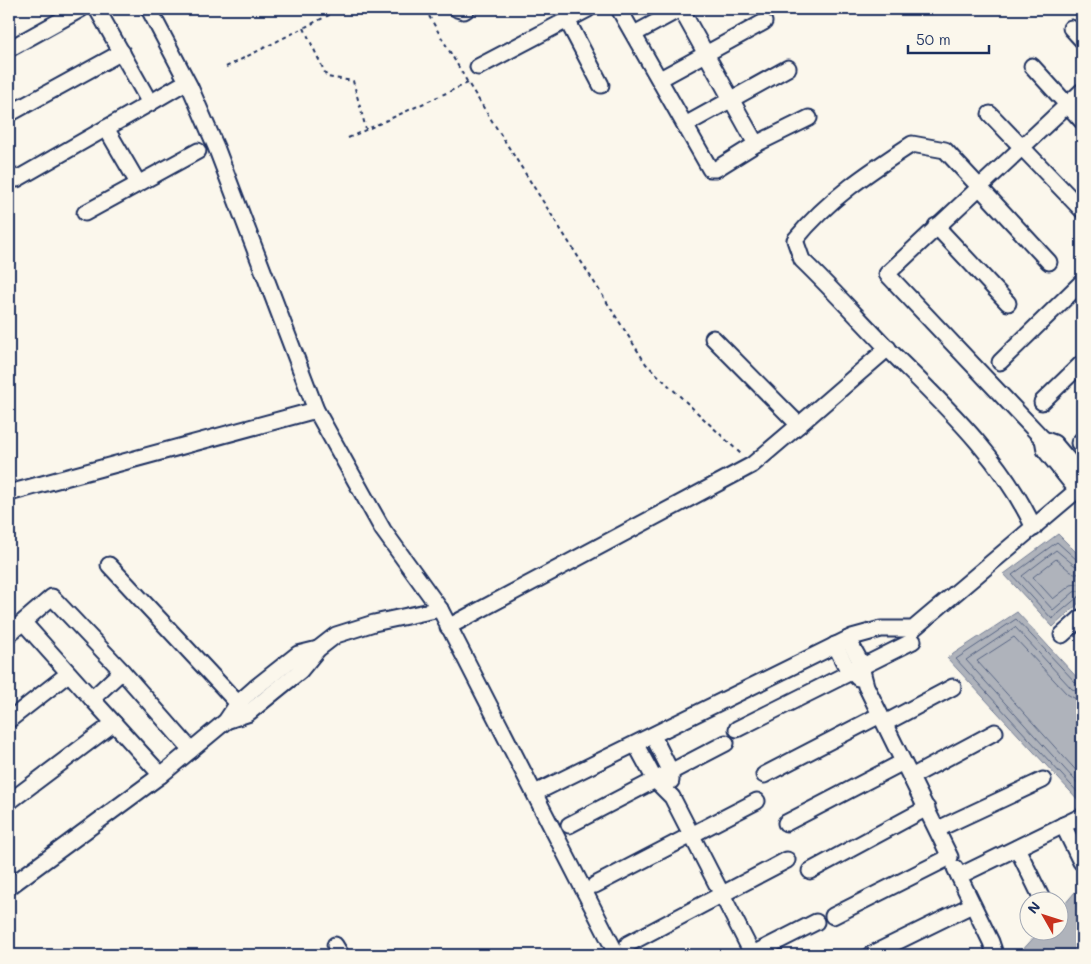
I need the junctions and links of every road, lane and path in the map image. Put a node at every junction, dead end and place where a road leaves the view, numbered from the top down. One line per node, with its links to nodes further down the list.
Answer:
1 (81, 9): 17 (street)
2 (97, 9): 18 (street)
3 (149, 9): 57 (street)
4 (341, 9): 13 (path)
5 (425, 9): 25 (path)
6 (457, 9): 7 (street)
7 (468, 9)
8 (588, 9): 11 (street)
9 (620, 9): 15 (street)
10 (680, 9): 15 (street); 19 (street)
11 (567, 20): 22 (street); 26 (street)
12 (764, 22): 19 (street)
13 (304, 28): 20 (path); 38 (path)
14 (1071, 28): 16 (street)
15 (634, 34): 24 (street)
16 (1082, 40)
17 (9, 50)
18 (122, 52): 30 (street); 32 (street)
19 (705, 53): 24 (street); 29 (street)
20 (226, 66)
21 (1032, 66): 31 (street)
22 (478, 67)
23 (788, 68): 29 (street)
24 (660, 79): 36 (street)
25 (468, 83): 38 (path); 59 (path)
26 (601, 85)
27 (179, 86): 30 (street)
28 (1082, 90): 31 (street)
29 (731, 100): 36 (street); 40 (street)
30 (150, 103): 37 (street)
31 (1067, 105): 35 (street); 41 (street)
32 (9, 114)
33 (990, 114): 41 (street)
34 (809, 118): 40 (street)
35 (1082, 122)
36 (685, 125): 40 (street)
37 (106, 128): 43 (street); 44 (street)
38 (366, 130): 39 (path)
39 (348, 138)
40 (756, 144)
41 (1021, 147): 45 (street); 46 (street)
42 (198, 151): 44 (street)
43 (9, 174)
44 (138, 183): 47 (street)
45 (979, 186): 48 (street); 49 (street); 53 (street)
46 (1082, 210)
47 (85, 213)
48 (936, 226): 51 (street); 60 (street)
49 (1049, 262)
50 (1082, 282): 54 (street)
51 (1008, 302)
52 (714, 338): 58 (street)
53 (888, 348): 58 (street); 62 (street)
54 (1000, 362)
55 (1082, 363): 56 (street)
56 (1042, 402)
57 (316, 410): 61 (street); 64 (street)
58 (799, 425): 59 (street)
59 (752, 465): 67 (street)
60 (1080, 484): 62 (street)
61 (9, 493)
62 (1034, 528): 71 (street)
63 (109, 565): 77 (street)
64 (440, 609): 67 (street); 77 (street)
65 (1082, 617): 69 (street)
66 (24, 623): 68 (street); 73 (street); 74 (street)
67 (448, 627): 94 (street)
68 (9, 634)
69 (1062, 634)
70 (914, 640): 72 (street)
71 (842, 642): 72 (street); 83 (street)
72 (857, 670): 78 (street); 81 (street)
73 (122, 671): 76 (street); 86 (street)
74 (68, 674): 76 (street); 79 (street)
75 (953, 687): 78 (street)
76 (92, 699): 80 (street)
77 (242, 708): 86 (street)
78 (882, 719): 87 (street); 90 (street)
79 (9, 720)
80 (114, 723): 89 (street); 97 (street)
81 (737, 729)
82 (995, 732): 91 (street)
83 (653, 736): 85 (street); 88 (street)
84 (726, 743): 88 (street)
85 (636, 745): 92 (street); 94 (street)
86 (191, 750): 89 (street)
87 (903, 762): 91 (street); 100 (street)
88 (670, 772): 92 (street); 95 (street)
89 (161, 775): 112 (street)
90 (764, 775)
91 (912, 777): 98 (street)
92 (655, 780): 95 (street); 101 (street)
93 (1043, 780): 103 (street)
94 (535, 793): 119 (street)
95 (672, 797): 104 (street)
96 (757, 801): 104 (street)
97 (9, 802)
98 (927, 808): 103 (street); 109 (street)
99 (1078, 818): 102 (street)
100 (786, 823)
101 (568, 825)
102 (1063, 825): 105 (street); 108 (street)
103 (938, 829): 106 (street)
104 (690, 834): 111 (street); 114 (street)
105 (1017, 848): 110 (street); 113 (street)
106 (950, 857): 110 (street); 116 (street)
107 (787, 860): 114 (street)
108 (1081, 862)
109 (810, 871)
110 (959, 876): 115 (street)
111 (595, 885)
112 (9, 887)
113 (1039, 892)
114 (721, 894): 118 (street); 120 (street)
115 (972, 905): 121 (street); 122 (street)
116 (833, 916)
117 (816, 922): 120 (street)
118 (628, 944)
119 (618, 955)
120 (752, 955)
121 (870, 955)
122 (993, 955)

